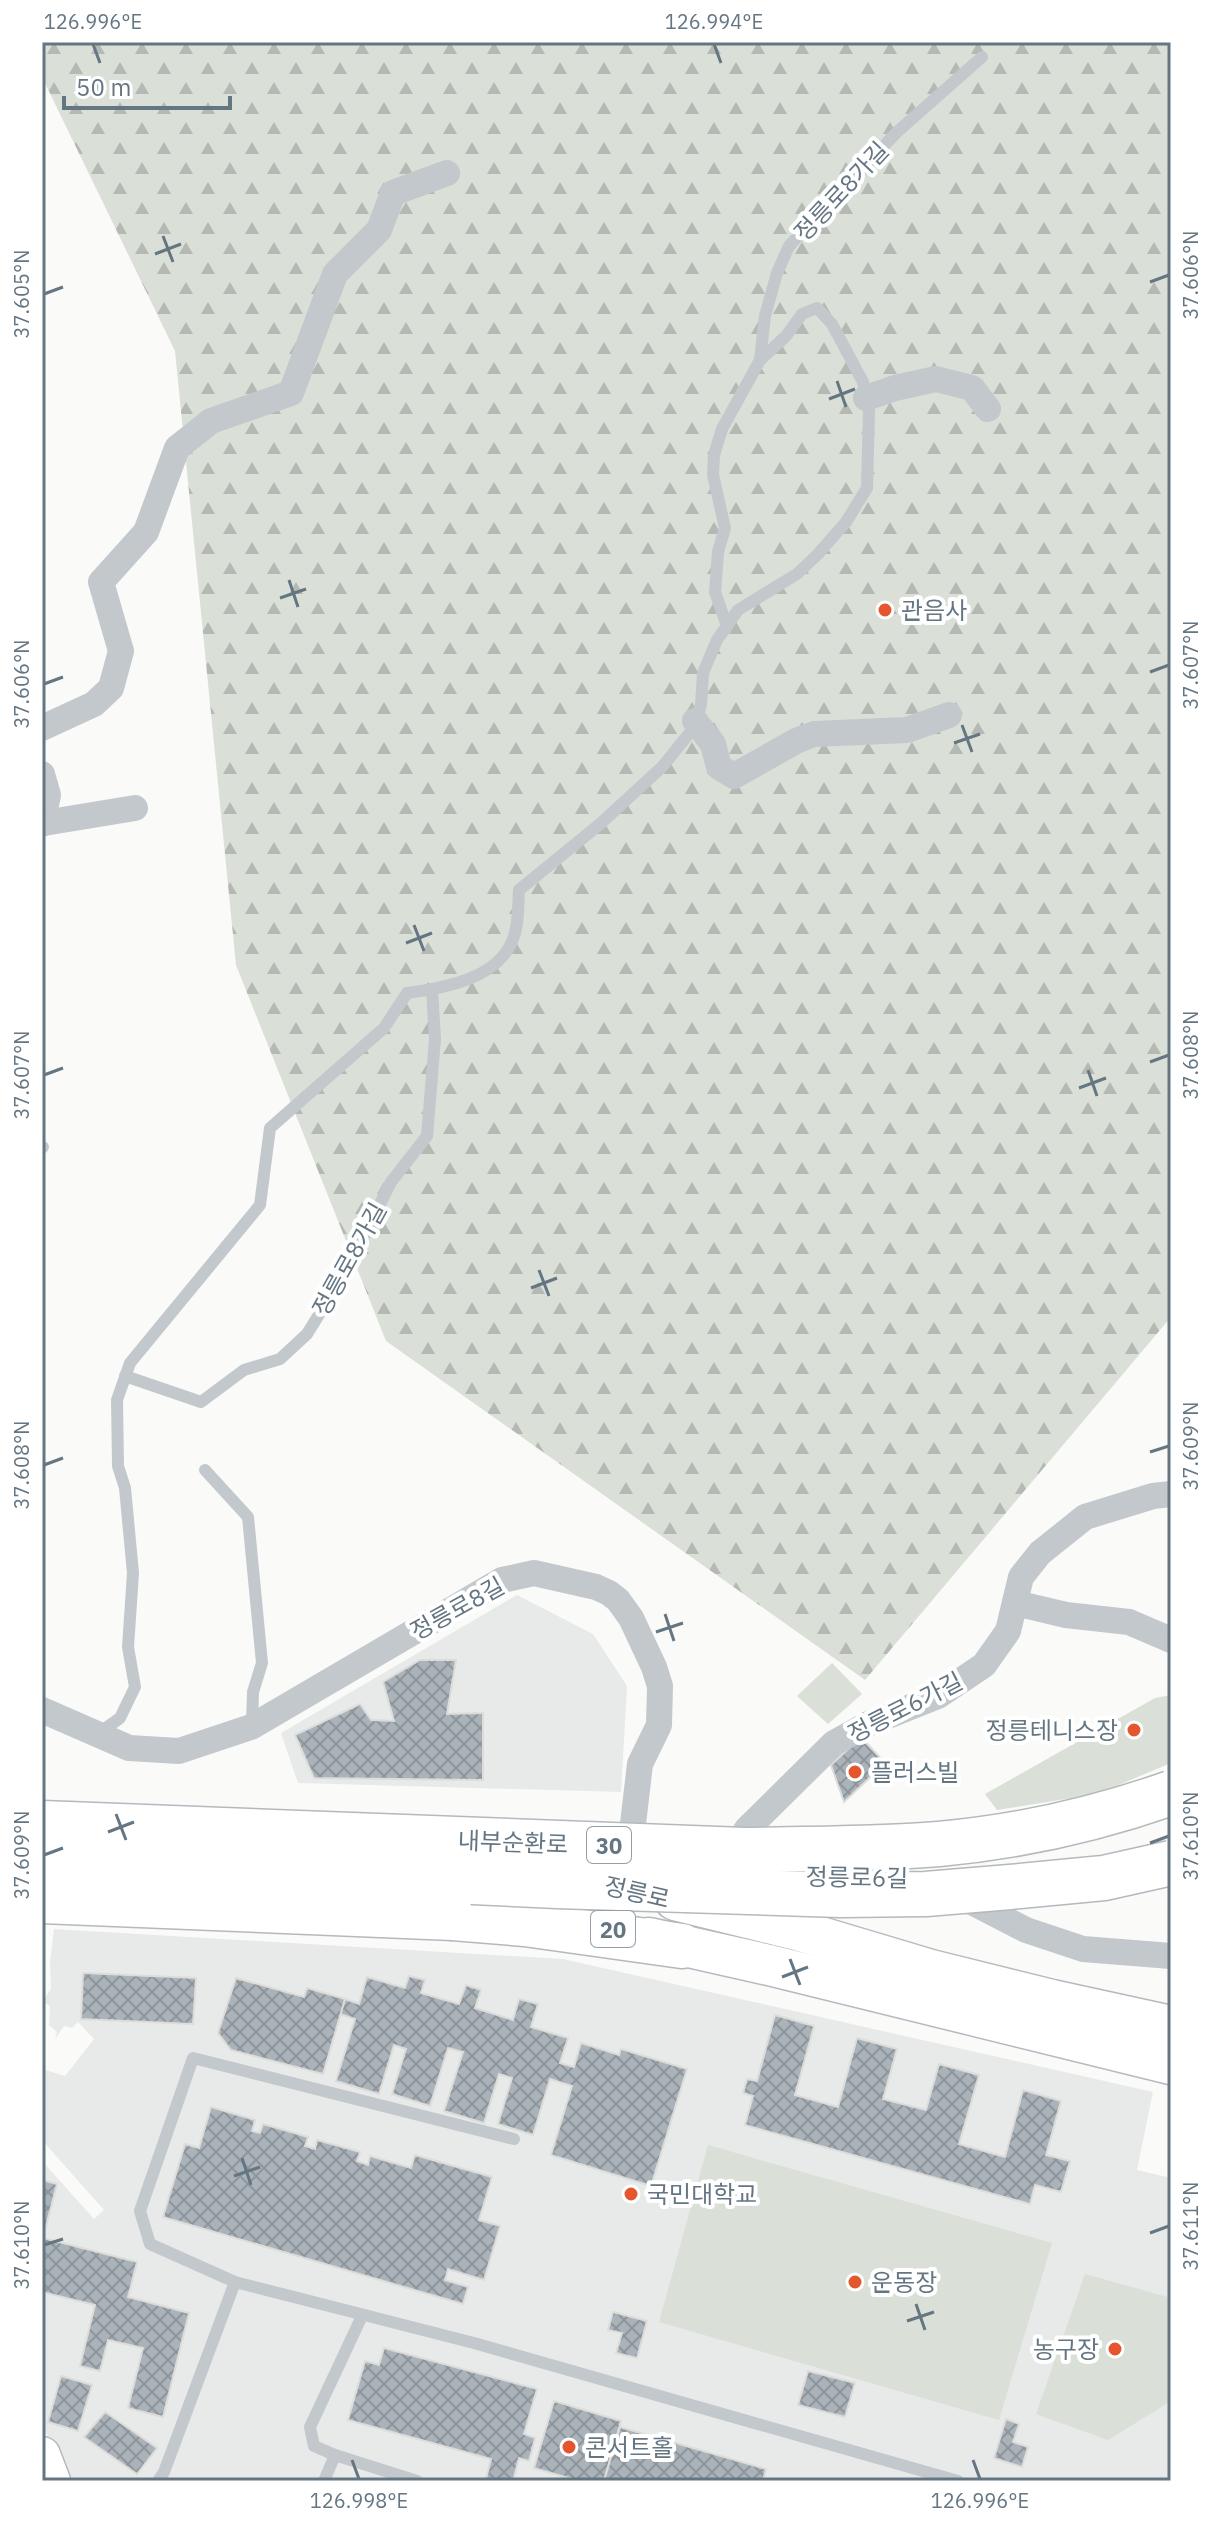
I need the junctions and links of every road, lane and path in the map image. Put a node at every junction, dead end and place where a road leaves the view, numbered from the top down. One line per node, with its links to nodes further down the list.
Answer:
1 (982, 57): 3 (lane, 정릉로8가길)
2 (447, 173): 9 (street)
3 (760, 360): 4 (lane, 정릉로8가길); 6 (lane, 정릉로8가길)
4 (866, 398): 5 (street); 6 (lane, 정릉로8가길)
5 (988, 409)
6 (727, 626): 8 (lane, 정릉로8가길)
7 (949, 715): 8 (street)
8 (695, 721): 13 (lane, 정릉로8가길)
9 (42, 728)
10 (42, 774): 12 (street)
11 (135, 808): 12 (street)
12 (43, 824)
13 (432, 989): 14 (lane, 정릉로8가길); 14 (lane, 정릉로8가길)
14 (125, 1376): 21 (lane, 정릉로8가길)
15 (205, 1470): 20 (lane)
16 (1171, 1494): 17 (street, 정릉로6가길)
17 (1015, 1603): 18 (street); 29 (street, 정릉로6가길)
18 (1171, 1640)
19 (42, 1710): 21 (street, 정릉로8길)
20 (251, 1727): 21 (street, 정릉로8길); 30 (street, 정릉로8길)
21 (99, 1733)
22 (1171, 1793): 23 (highway, 내부순환로 / 30, bridge)
23 (42, 1823)
24 (42, 1831): 26 (highway)
25 (42, 1845): 26 (main road, 정릉로 / 20)
26 (310, 1859): 28 (street); 30 (main road, 정릉로 / 20)
27 (1171, 1863): 28 (highway, 내부순환로 / 30, bridge)
28 (42, 1864)
29 (719, 1876): 30 (street, 정릉로6길); 36 (street, 정릉로6길)
30 (625, 1887): 37 (main road, 정릉로 / 20)
31 (345, 1902): 32 (main road, 정릉로); 34 (main road, 정릉로 / 20); 35 (main road, 정릉로 / 20)
32 (62, 1907): 33 (main road, 정릉로 / 20); 34 (main road, 정릉로 / 20); 35 (highway, bridge)
33 (42, 1910)
34 (192, 1919): 35 (main road, 정릉로)
35 (682, 1946): 38 (main road, 정릉로 / 20)
36 (1171, 1956)
37 (1171, 2026)
38 (1171, 2064)
39 (514, 2139): 40 (lane)
40 (235, 2282): 41 (lane); 45 (lane)
41 (362, 2316): 43 (lane); 48 (lane)
42 (42, 2455): 44 (street)
43 (335, 2455): 46 (lane); 47 (lane)
44 (52, 2481)
45 (158, 2481)
46 (324, 2481)
47 (417, 2481)
48 (958, 2481)

